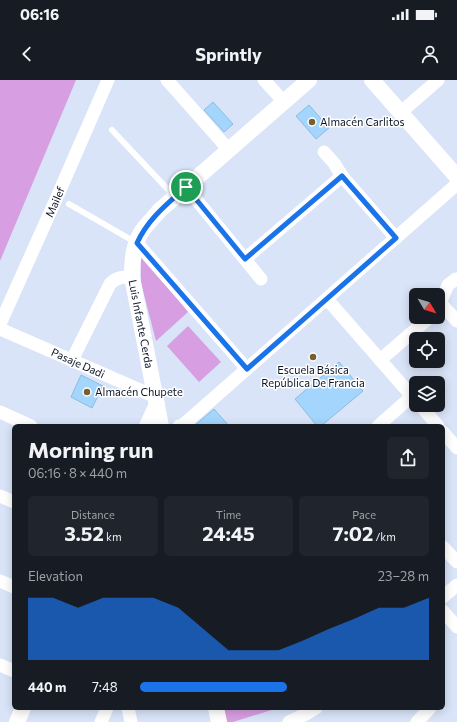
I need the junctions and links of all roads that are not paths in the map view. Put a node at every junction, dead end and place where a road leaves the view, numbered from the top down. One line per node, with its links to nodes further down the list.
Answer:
1 (108, 80): 27 (street, Mailef)
2 (167, 80): 10 (street)
3 (264, 80): 7 (street)
4 (309, 80): 7 (street, Luis Infante Cerda)
5 (372, 80): 8 (street)
6 (438, 80): 8 (street)
7 (284, 102): 10 (street, Luis Infante Cerda)
8 (400, 113): 12 (street)
9 (112, 130): 15 (lane)
10 (229, 150): 15 (street, Luis Infante Cerda)
11 (324, 152): 13 (street)
12 (454, 168)
13 (342, 176): 17 (street); 19 (street)
14 (457, 184): 17 (street)
15 (180, 192): 18 (street, Luis Infante Cerda); 19 (street)
16 (69, 204): 18 (lane)
17 (396, 238): 24 (street)
18 (137, 243): 20 (street, Luis Infante Cerda); 32 (street)
19 (245, 259): 21 (street)
20 (132, 277): 30 (street); 34 (street, Luis Infante Cerda)
21 (261, 279)
22 (456, 279): 23 (street)
23 (445, 292)
24 (326, 299): 31 (street); 32 (street)
25 (445, 311): 26 (street)
26 (457, 321)
27 (0, 324)
28 (422, 324): 31 (street)
29 (0, 329): 30 (street, Pasaje Dadi)
30 (72, 360): 34 (street, Pasaje Dadi)
31 (380, 360): 33 (street)
32 (247, 369): 41 (street)
33 (409, 393)
34 (156, 400): 39 (street); 40 (street, Luis Infante Cerda)
35 (409, 406): 42 (street)
36 (0, 412): 38 (street)
37 (426, 412): 43 (street)
38 (27, 424)
39 (148, 424)
40 (161, 424)
41 (184, 424)
42 (381, 424)
43 (436, 424)
44 (445, 434): 45 (street)
45 (457, 448)
46 (0, 496): 47 (street)
47 (12, 501)
48 (445, 549): 49 (street)
49 (457, 562)
50 (0, 581): 52 (street)
51 (457, 585): 53 (street)
52 (12, 586)
53 (445, 596)
54 (445, 613): 55 (street)
55 (457, 627)
56 (0, 665): 57 (street)
57 (12, 670)
58 (22, 710): 65 (street)
59 (106, 710): 66 (street)
60 (128, 710): 67 (street)
61 (216, 710): 68 (street)
62 (428, 710): 64 (street)
63 (313, 712): 69 (street)
64 (420, 721)
65 (17, 722)
66 (101, 722)
67 (131, 722)
68 (219, 722)
69 (289, 722)

